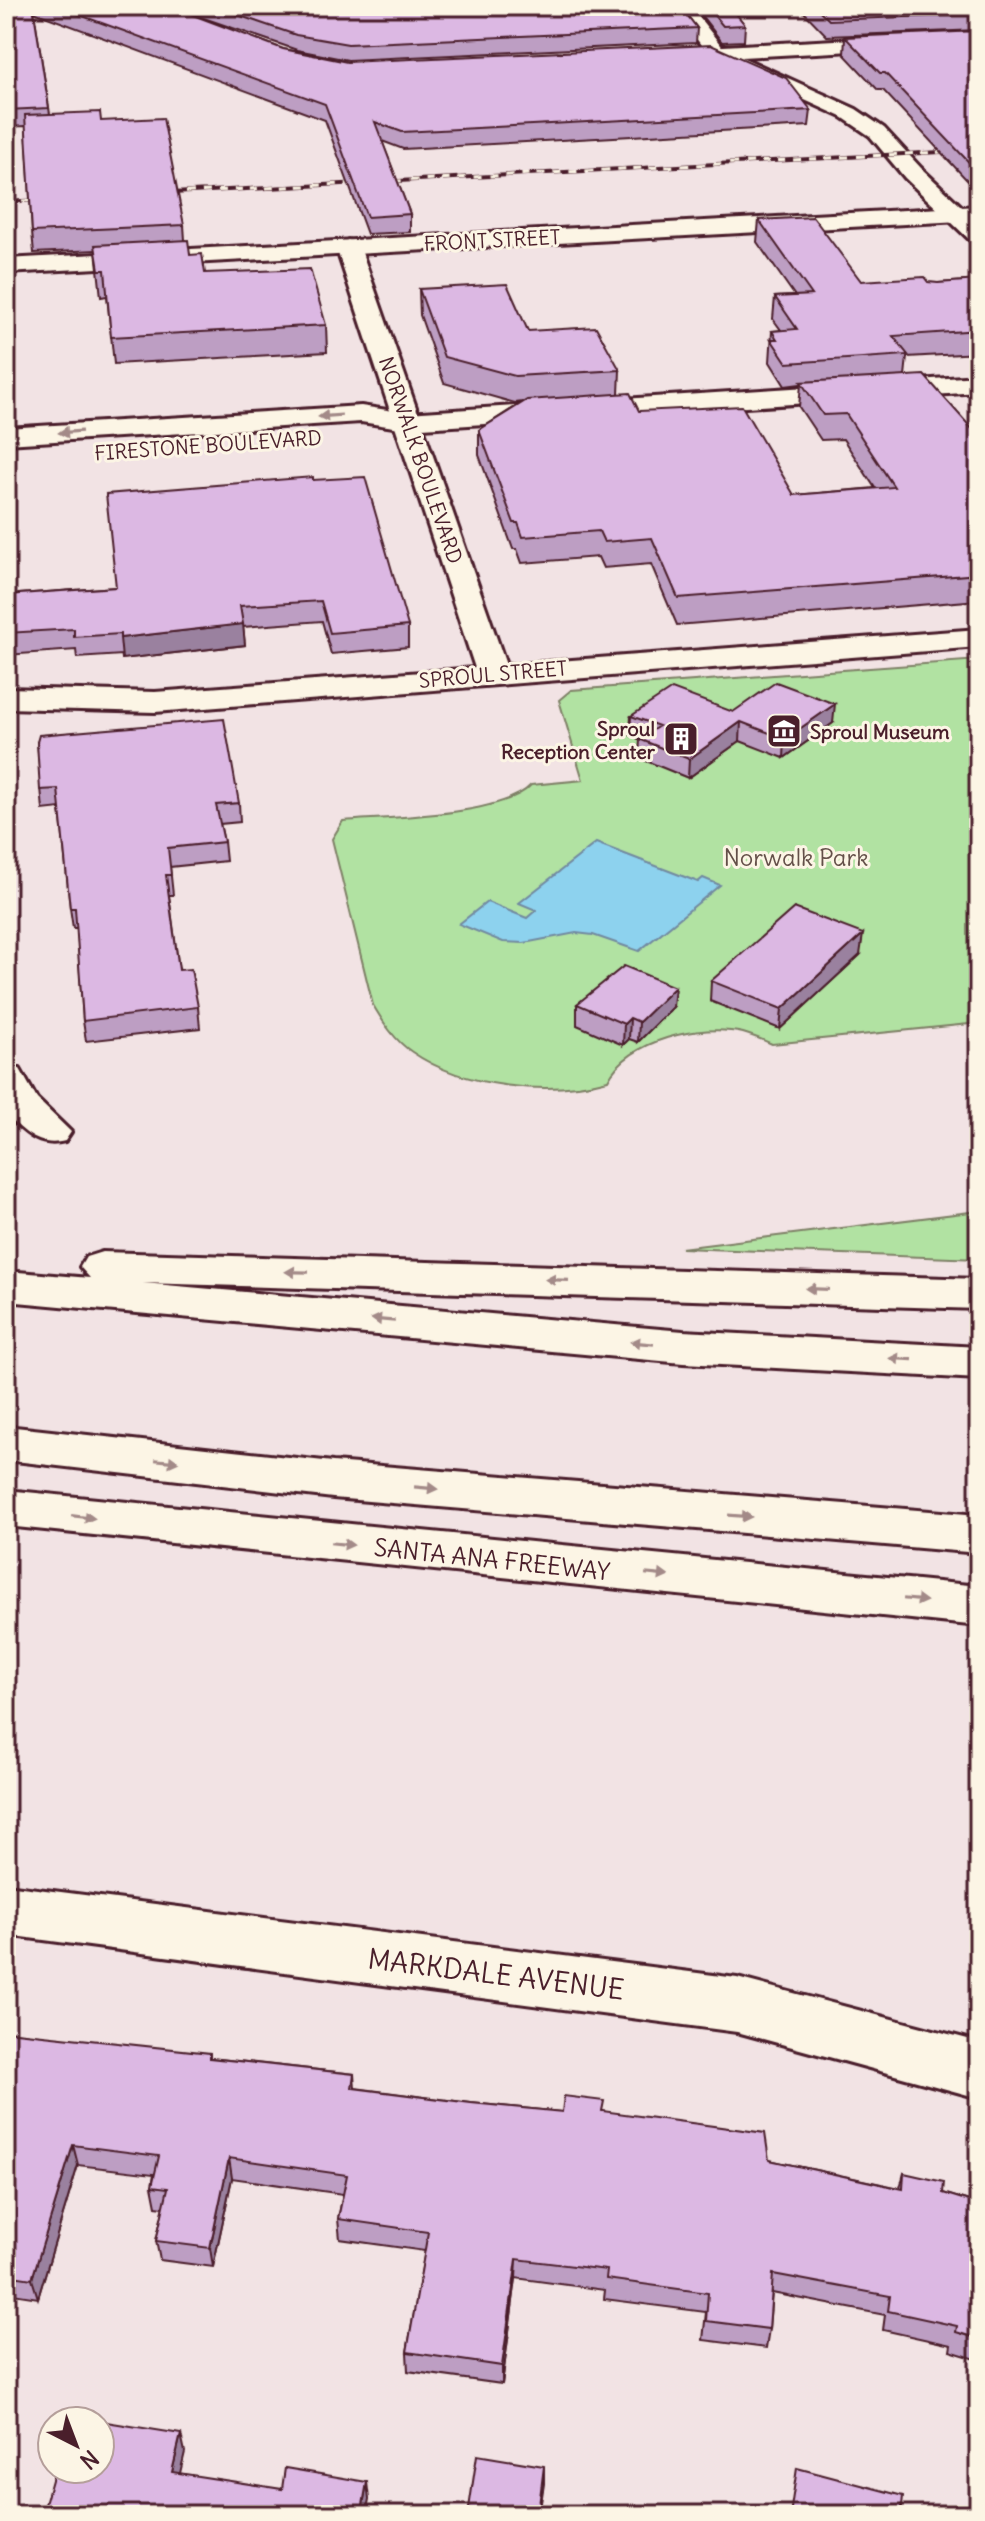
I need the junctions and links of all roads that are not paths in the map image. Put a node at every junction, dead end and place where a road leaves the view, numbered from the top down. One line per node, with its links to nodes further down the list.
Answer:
1 (681, 6): 3 (main road)
2 (979, 38): 3 (main road)
3 (717, 53): 4 (main road); 5 (main road)
4 (647, 56)
5 (969, 214): 6 (main road); 7 (main road, FRONT STREET)
6 (979, 236)
7 (348, 247): 8 (main road, FRONT STREET); 10 (main road, NORWALK BOULEVARD)
8 (6, 266)
9 (979, 384): 10 (main road, FIRESTONE BOULEVARD)
10 (407, 421): 11 (main road, FIRESTONE BOULEVARD, one-way to 11); 12 (main road, FIRESTONE BOULEVARD); 14 (main road, NORWALK BOULEVARD)
11 (6, 436)
12 (6, 458)
13 (979, 638): 14 (main road, SPROUL STREET)
14 (493, 674): 15 (main road, SPROUL STREET)
15 (6, 698)
16 (6, 1078): 17 (main road)
17 (50, 1132)
18 (6, 1265): 20 (main road, one-way to 18)
19 (6, 1286): 21 (main road, one-way to 19)
20 (979, 1294)
21 (979, 1363)
22 (6, 1443): 24 (main road, one-way to 24)
23 (6, 1508): 25 (main road, SANTA ANA FREEWAY, one-way to 25)
24 (979, 1534)
25 (979, 1606)
26 (6, 1910): 27 (main road, MARKDALE AVENUE)
27 (979, 2070)

